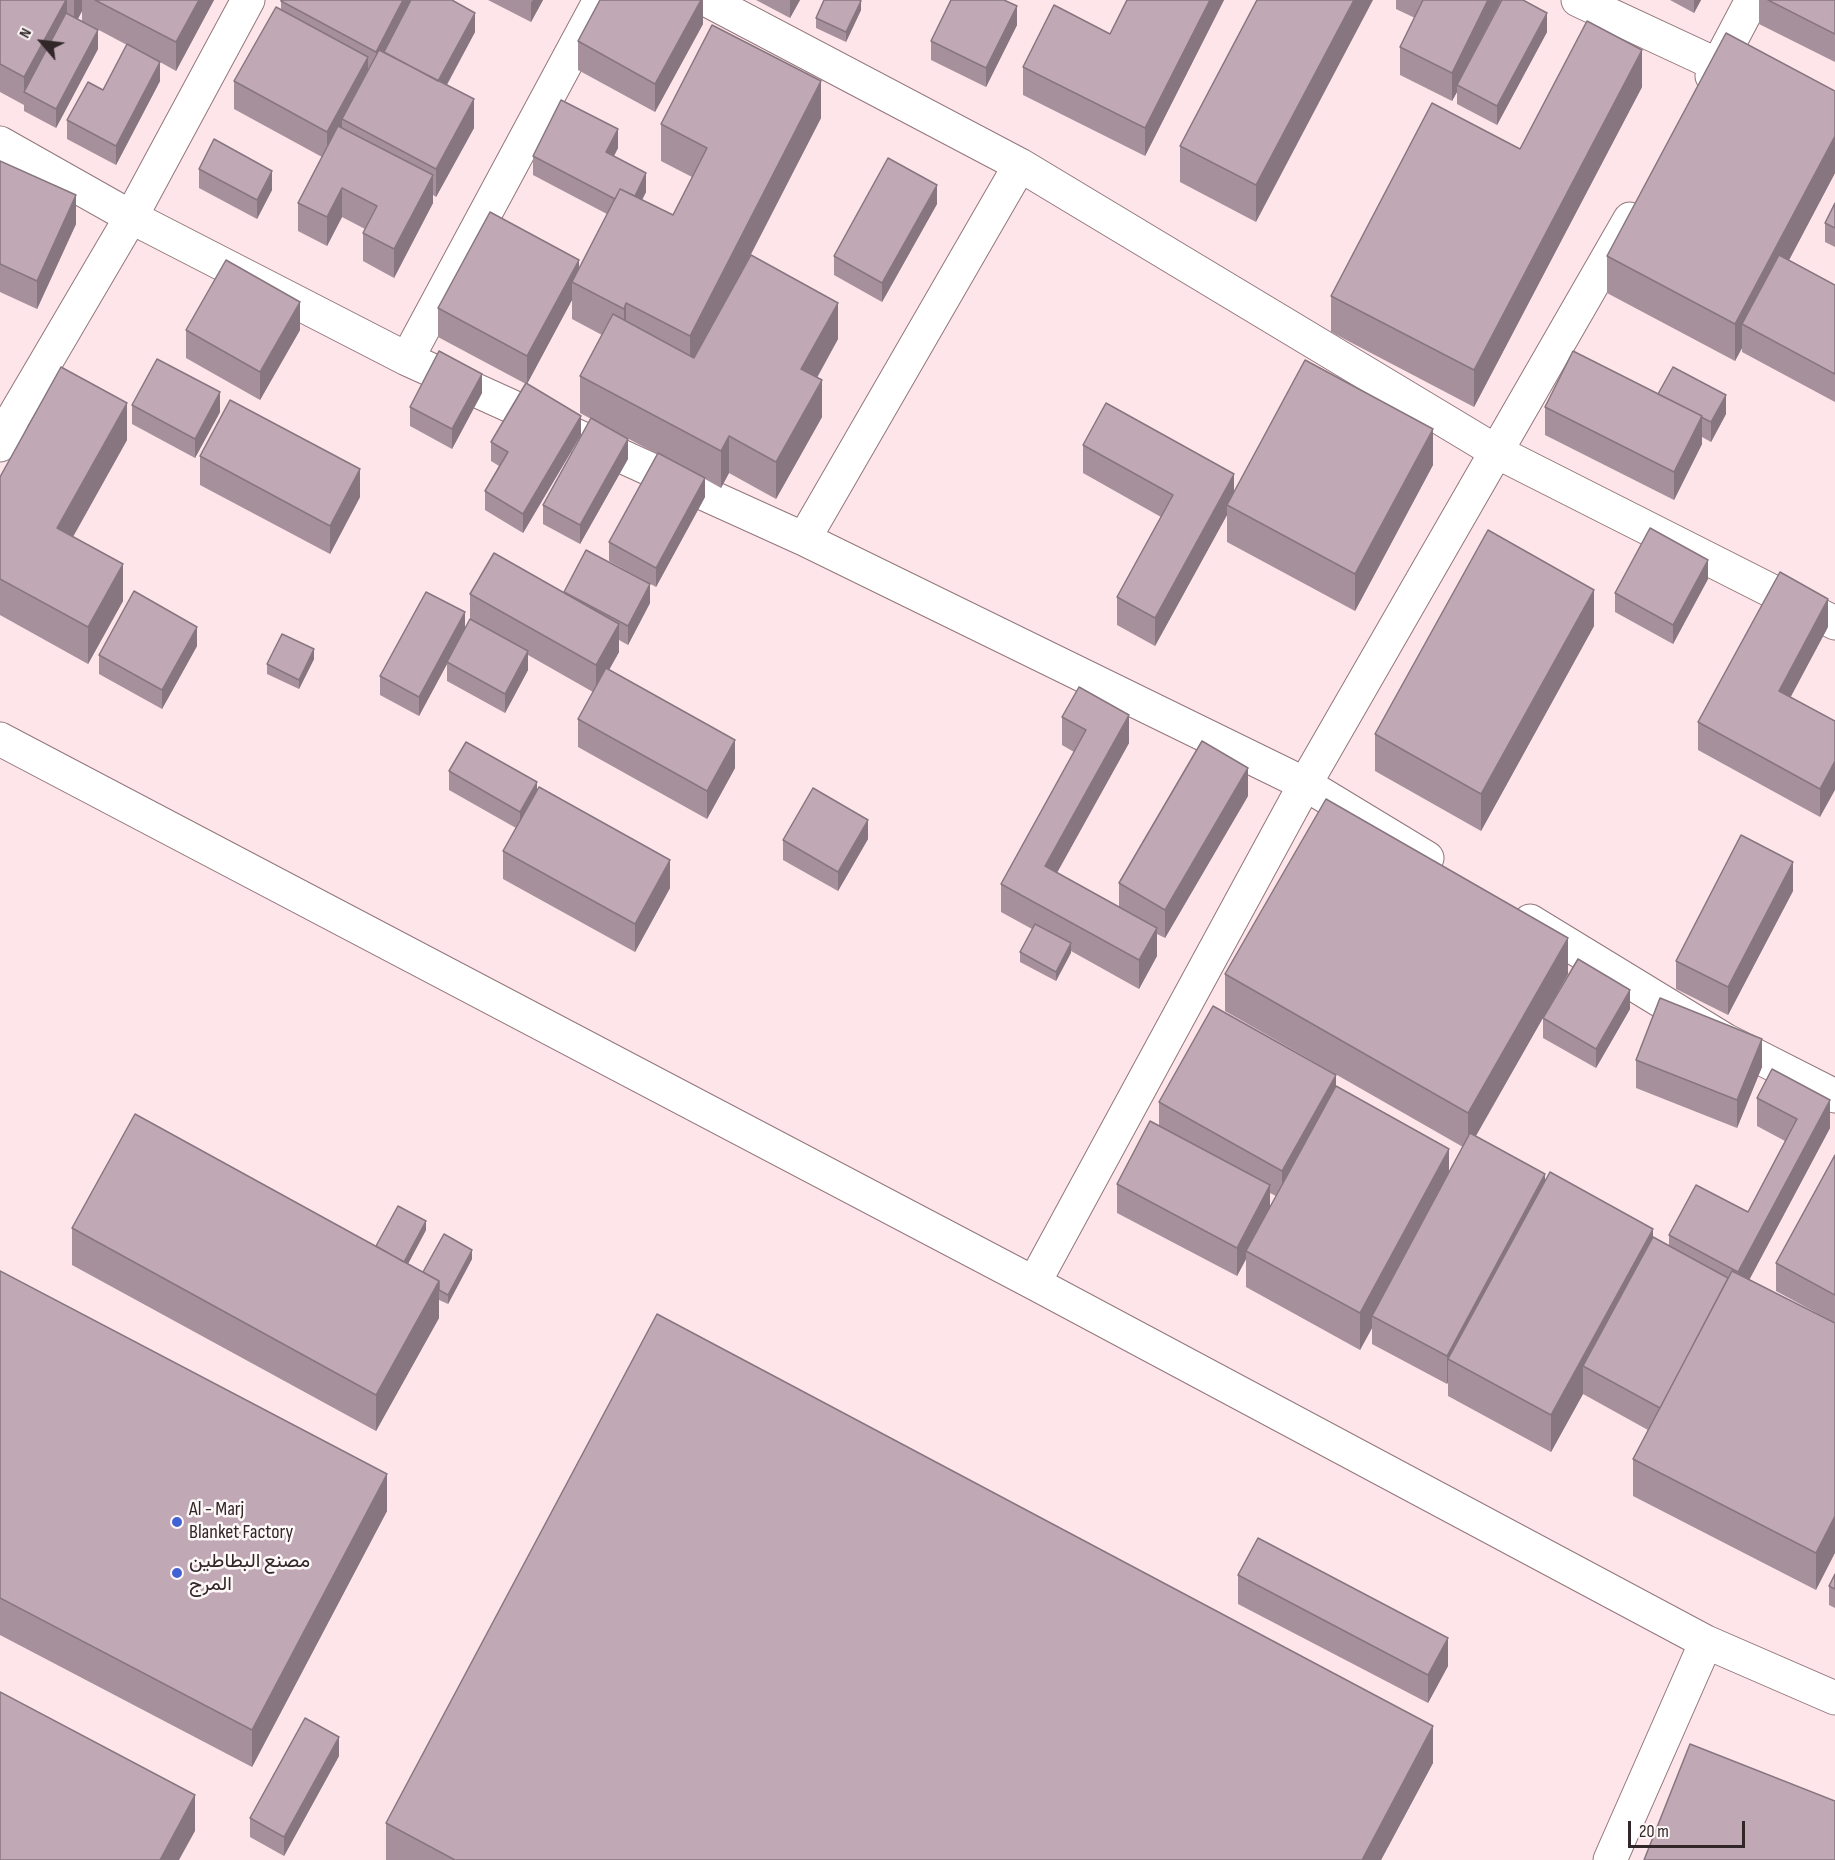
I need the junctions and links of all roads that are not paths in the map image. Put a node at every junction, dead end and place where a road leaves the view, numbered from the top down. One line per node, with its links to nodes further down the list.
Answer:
1 (248, 0): 12 (street)
2 (600, 0): 13 (street)
3 (706, 0): 10 (street)
4 (1578, 0): 6 (street)
5 (1752, 0): 6 (street)
6 (1719, 64): 7 (street); 8 (street)
7 (1761, 86)
8 (1695, 105)
9 (0, 143): 12 (street)
10 (1020, 165): 15 (street); 16 (street)
11 (1643, 197): 15 (street)
12 (131, 217): 13 (street); 14 (street)
13 (407, 359): 16 (street)
14 (4, 425)
15 (1497, 452): 17 (street); 19 (street)
16 (804, 539): 19 (street)
17 (1835, 623)
18 (0, 739): 23 (street)
19 (1305, 784): 20 (street); 23 (street)
20 (1455, 875)
21 (1505, 906): 22 (street)
22 (1835, 1096)
23 (1034, 1283): 24 (street)
24 (1706, 1642): 25 (street); 26 (street)
25 (1835, 1698)
26 (1610, 1860)

